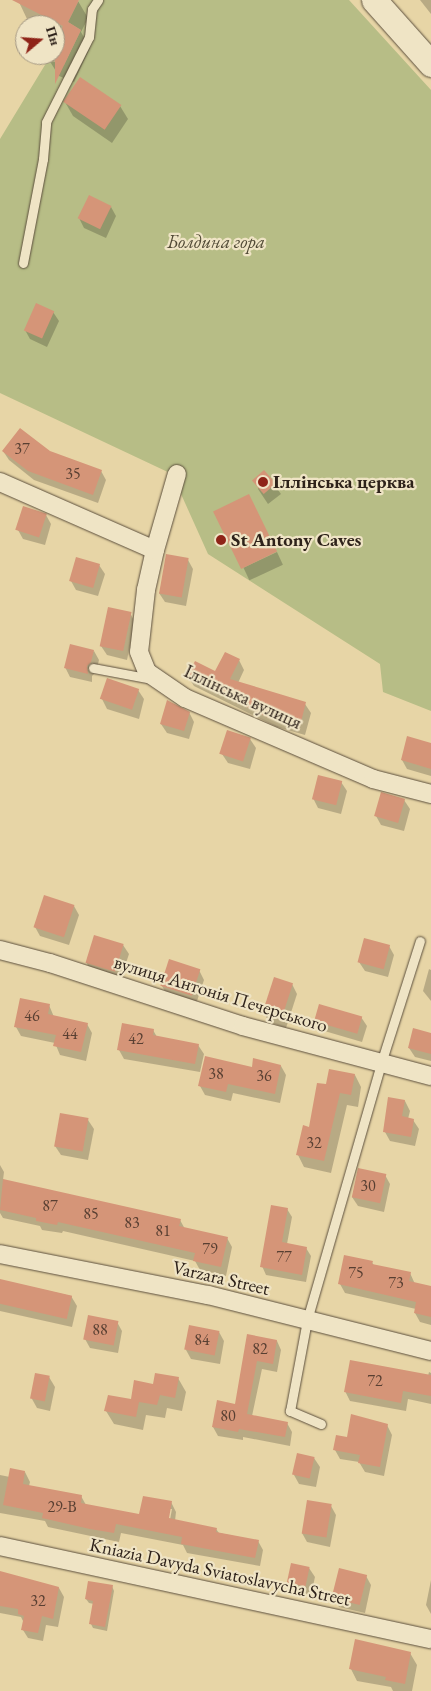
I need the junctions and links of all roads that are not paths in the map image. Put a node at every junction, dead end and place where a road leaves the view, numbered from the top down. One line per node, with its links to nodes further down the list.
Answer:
1 (98, 0): 4 (lane)
2 (374, 0): 3 (main road)
3 (431, 64)
4 (22, 263)
5 (177, 474): 7 (street, Іллінська вулиця)
6 (0, 482): 7 (street)
7 (155, 550): 9 (street, Іллінська вулиця)
8 (93, 668): 9 (lane)
9 (159, 681): 10 (street, Іллінська вулиця)
10 (431, 794)
11 (420, 941): 13 (lane)
12 (0, 950): 13 (street, вулиця Антонія Печерського)
13 (381, 1063): 14 (street, вулиця Антонія Печерського); 16 (lane)
14 (431, 1076)
15 (0, 1254): 16 (street, Varzara Street)
16 (307, 1320): 17 (street, Varzara Street); 18 (lane)
17 (431, 1351)
18 (321, 1424)
19 (0, 1546): 20 (street, Kniazia Davyda Sviatoslavycha Street)
20 (431, 1639)

